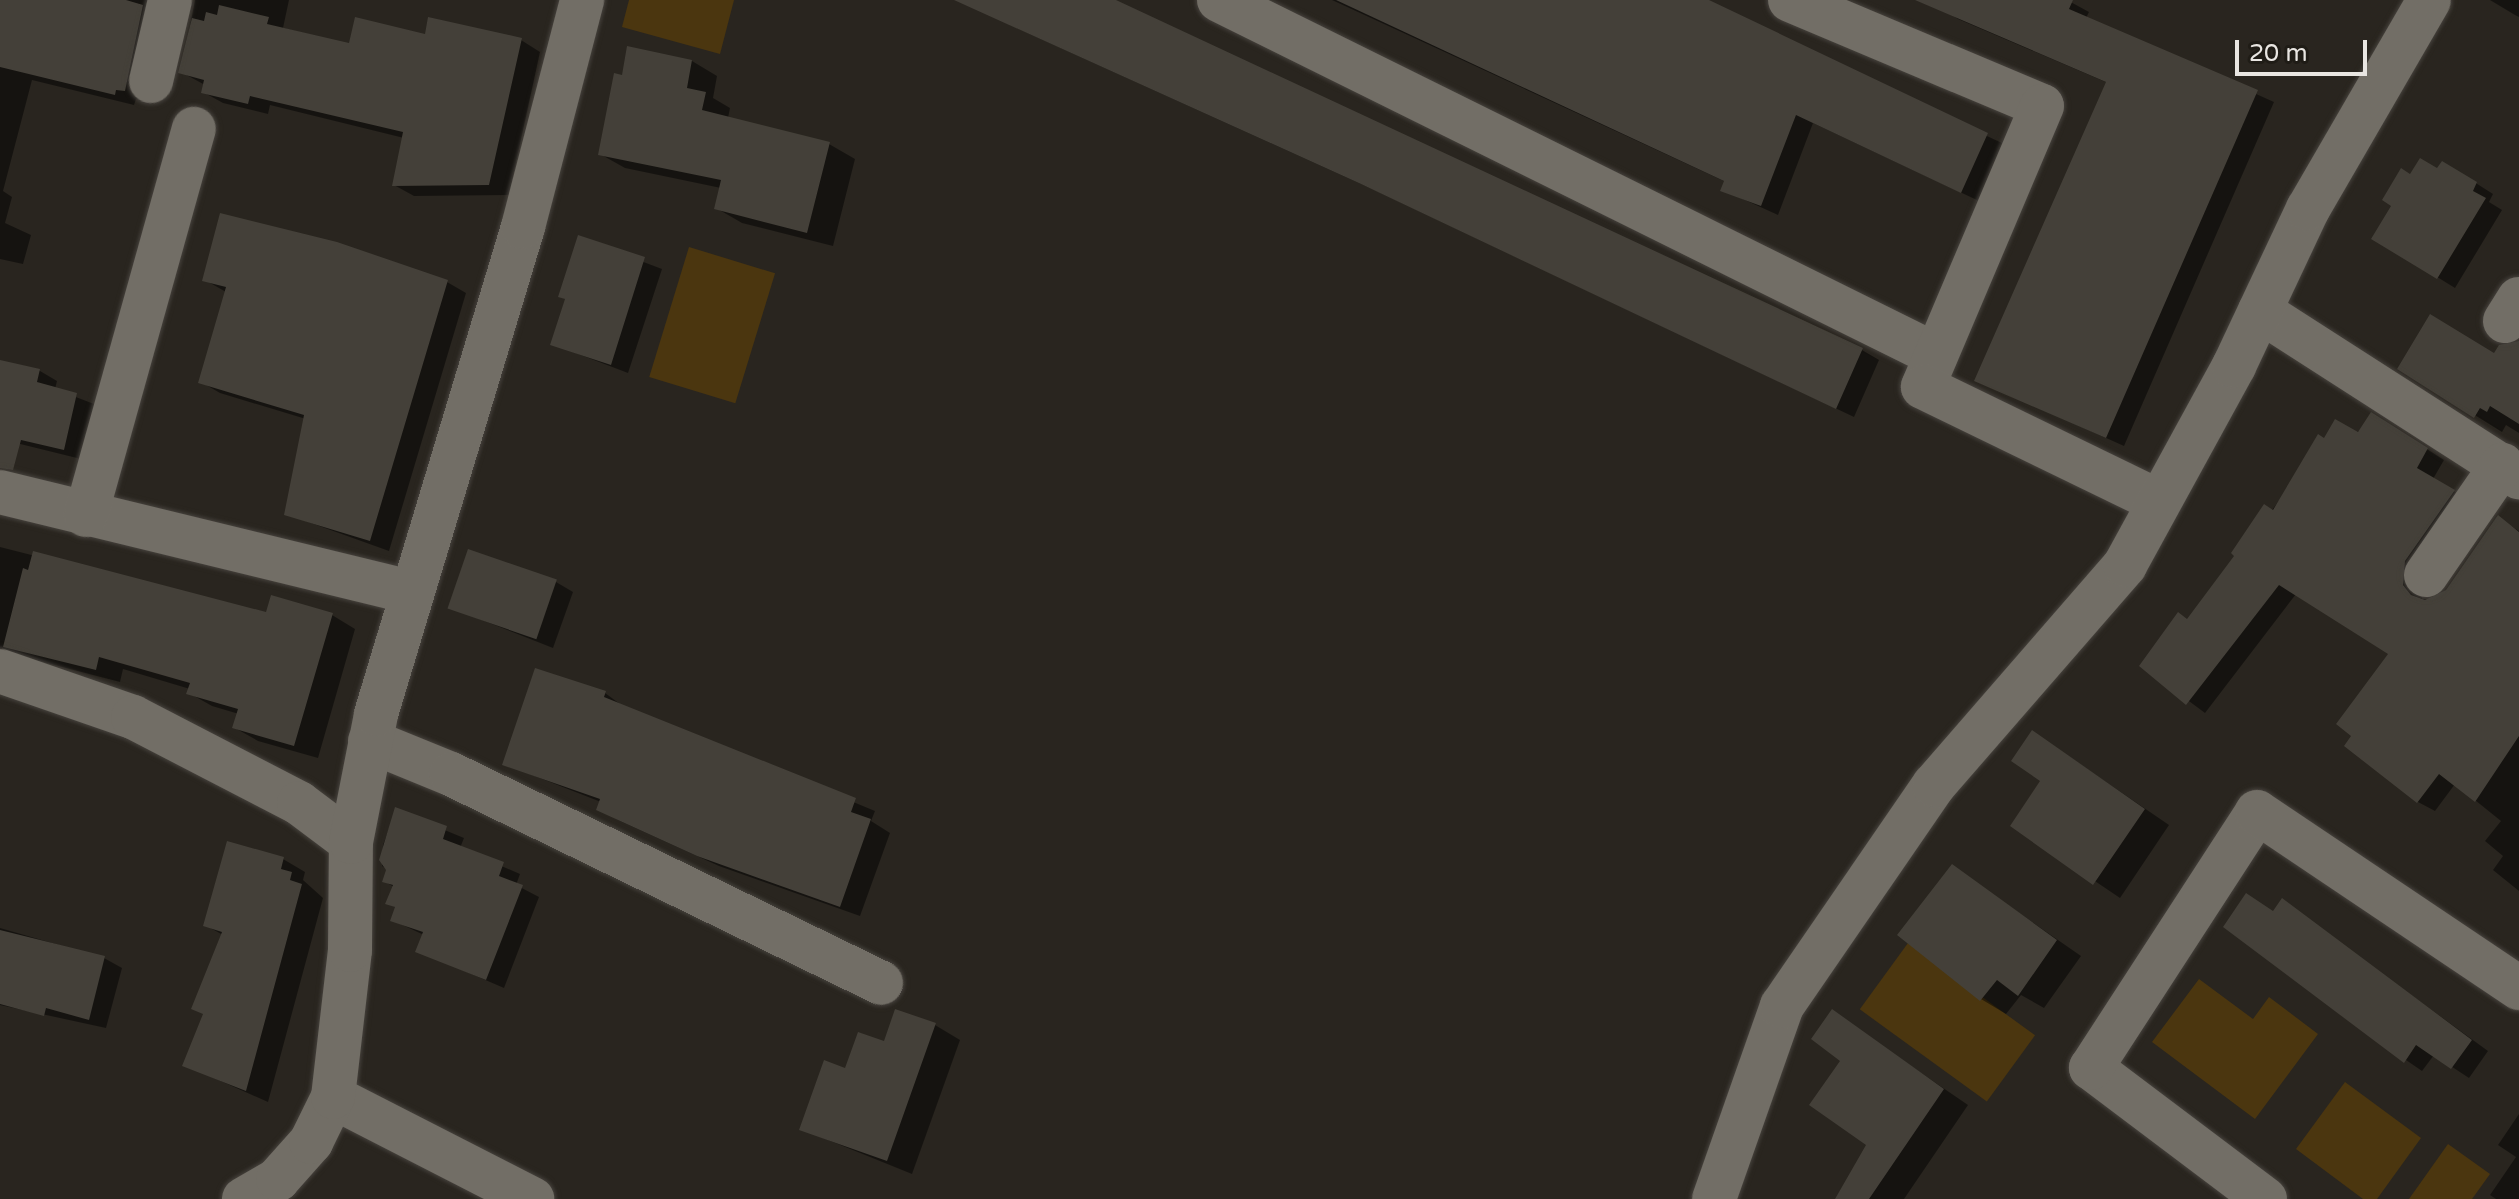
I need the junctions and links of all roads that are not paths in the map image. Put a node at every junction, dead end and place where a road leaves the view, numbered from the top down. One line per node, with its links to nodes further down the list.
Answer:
1 (170, 0): 6 (street)
2 (582, 0): 15 (street)
3 (1219, 0): 9 (street)
4 (1790, 0): 9 (street)
5 (2429, 0): 8 (street)
6 (151, 81)
7 (194, 129): 13 (street)
8 (2260, 311): 10 (street); 12 (street)
9 (1936, 355): 12 (street)
10 (2510, 471): 14 (street)
11 (0, 492): 13 (street)
12 (2158, 501): 25 (street)
13 (86, 515): 15 (street)
14 (2426, 575)
15 (410, 592): 17 (street)
16 (0, 671): 18 (street)
17 (370, 741): 18 (street); 19 (street)
18 (351, 842): 21 (street)
19 (881, 983)
20 (2519, 988): 22 (street)
21 (333, 1097): 23 (street); 24 (street)
22 (2253, 1195)
23 (244, 1199)
24 (532, 1199)
25 (1714, 1199)

